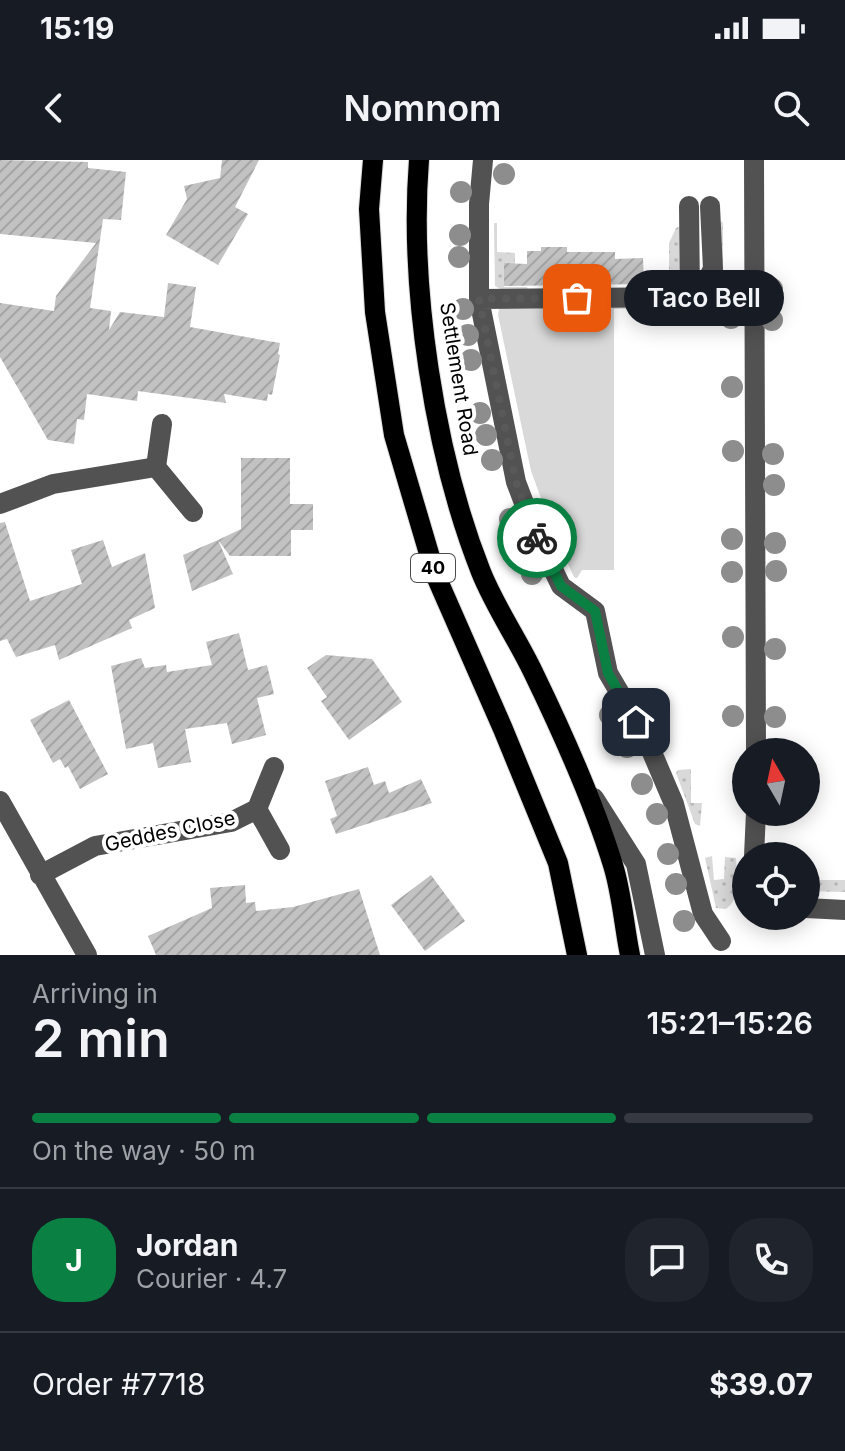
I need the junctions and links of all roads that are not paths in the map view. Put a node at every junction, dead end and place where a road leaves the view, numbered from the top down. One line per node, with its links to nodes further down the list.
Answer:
1 (373, 160): 24 (main road, 40)
2 (419, 160): 15 (main road, Settlement Road / 40)
3 (483, 160): 8 (street)
4 (754, 160): 13 (street)
5 (689, 206): 7 (street)
6 (710, 206): 7 (street)
7 (690, 294): 8 (street)
8 (479, 299): 22 (street)
9 (162, 424): 10 (street)
10 (156, 467): 11 (street); 12 (street)
11 (0, 504)
12 (193, 512)
13 (756, 738)
14 (274, 767): 17 (street, Geddes Close)
15 (581, 777): 25 (main road, Settlement Road / 40); 26 (street)
16 (0, 801): 19 (street)
17 (257, 809): 18 (street, Geddes Close); 19 (street, Geddes Close)
18 (280, 850)
19 (40, 875): 23 (street)
20 (820, 909): 21 (street)
21 (845, 910)
22 (721, 941)
23 (87, 955)
24 (577, 955)
25 (630, 955)
26 (655, 955)

